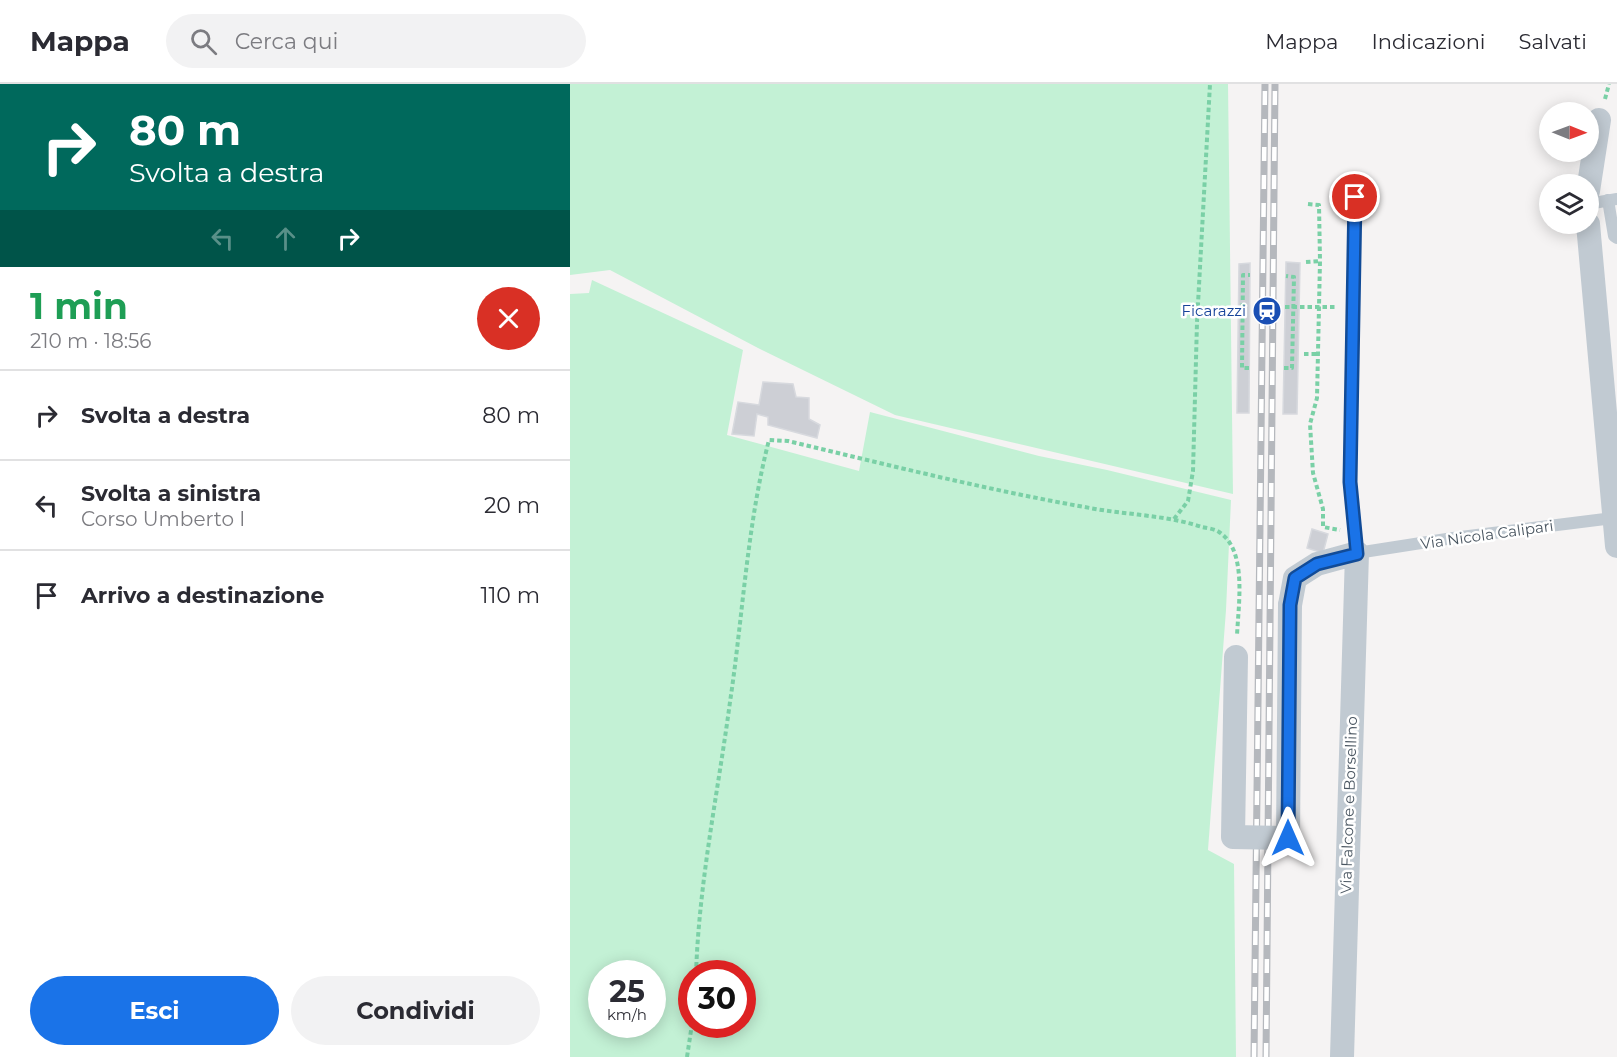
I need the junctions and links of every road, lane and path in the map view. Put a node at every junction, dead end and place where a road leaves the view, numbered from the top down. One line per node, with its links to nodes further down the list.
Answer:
1 (1209, 84): 21 (path)
2 (1599, 120): 4 (street)
3 (1355, 197): 22 (lane)
4 (1605, 197): 7 (lane)
5 (1308, 204): 8 (path)
6 (1590, 234): 15 (street)
7 (1617, 238)
8 (1320, 261): 9 (path); 13 (path)
9 (1306, 262)
10 (1250, 275): 18 (path)
11 (1286, 276): 14 (path)
12 (1285, 307): 14 (path)
13 (1320, 307): 14 (path); 17 (path)
14 (1293, 308): 19 (path)
15 (1608, 343): 20 (street)
16 (1304, 354): 17 (path)
17 (1318, 354): 22 (path)
18 (1249, 368)
19 (1284, 368)
20 (1615, 518): 22 (lane, Via Nicola Calipari); 23 (street)
21 (1174, 519): 24 (path); 25 (path)
22 (1356, 543): 24 (street, bridge); 28 (street, Via Falcone e Borsellino)
23 (1617, 546)
24 (1236, 657)
25 (696, 960)
26 (690, 1038): 27 (path)
27 (687, 1057)
28 (1342, 1057)

